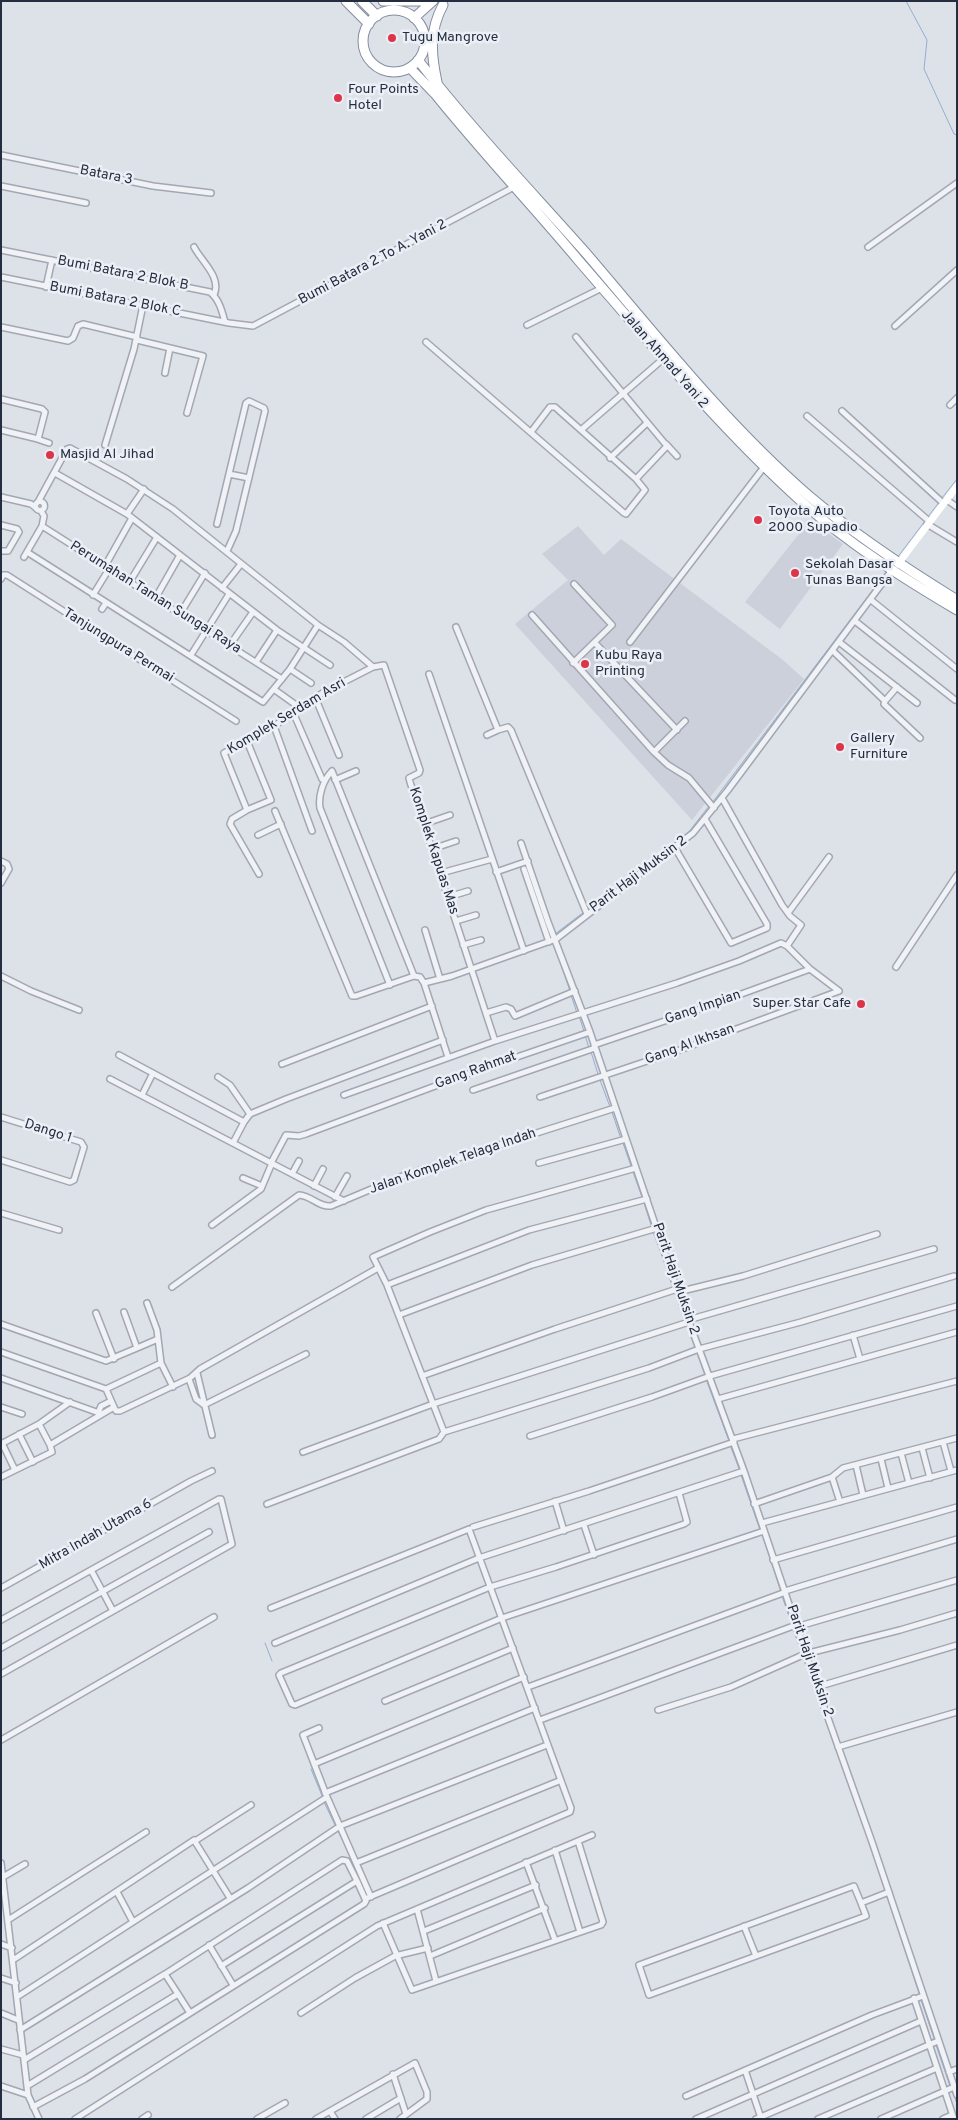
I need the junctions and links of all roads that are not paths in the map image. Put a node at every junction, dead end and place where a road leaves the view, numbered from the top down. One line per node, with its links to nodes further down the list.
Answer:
1 (346, 1): 9 (highway)
2 (362, 1): 7 (highway)
3 (383, 1): 4 (highway)
4 (422, 1)
5 (433, 1): 8 (highway)
6 (445, 3): 10 (highway); 13 (highway)
7 (377, 16): 8 (highway); 9 (highway)
8 (414, 18): 10 (highway)
9 (369, 24): 12 (highway)
10 (421, 25): 11 (highway)
11 (418, 60): 12 (highway); 13 (highway, Jalan Ahmad Yani 2)
12 (410, 68): 17 (highway, Jalan Ahmad Yani 2)
13 (437, 84): 82 (highway, Jalan Ahmad Yani 2)
14 (1, 155): 18 (street, Batara 3)
15 (957, 183): 21 (street)
16 (1, 186): 19 (street)
17 (514, 187): 27 (highway, Jalan Ahmad Yani 2); 30 (street, Bumi Batara 2 To A. Yani 2)
18 (211, 193)
19 (86, 203)
20 (194, 246): 28 (street)
21 (868, 247)
22 (1, 250): 23 (street, Bumi Batara 2 Blok B)
23 (52, 260): 26 (street); 28 (street, Bumi Batara 2 Blok B)
24 (957, 270): 33 (street)
25 (1, 278): 26 (street, Bumi Batara 2 Blok C)
26 (46, 287): 29 (street, Bumi Batara 2 Blok C)
27 (602, 288): 31 (street); 38 (highway, Jalan Ahmad Yani 2)
28 (214, 295): 30 (street)
29 (144, 305): 30 (street, Bumi Batara 2 Blok C); 35 (street)
30 (227, 322)
31 (527, 324)
32 (1, 326): 35 (street)
33 (895, 326)
34 (576, 337): 40 (street)
35 (137, 338): 37 (street); 54 (street)
36 (426, 342): 50 (street)
37 (170, 348): 39 (street); 45 (street)
38 (663, 359): 40 (street); 57 (highway, Jalan Ahmad Yani 2)
39 (165, 373)
40 (623, 394): 47 (street); 49 (street)
41 (957, 398): 43 (street)
42 (1, 399): 51 (street)
43 (950, 405)
44 (842, 410): 66 (street)
45 (187, 414)
46 (807, 416): 73 (street)
47 (647, 423): 53 (street); 56 (street)
48 (1, 430): 51 (street)
49 (581, 430): 50 (street); 56 (street)
50 (531, 432): 61 (street)
51 (37, 439): 52 (street)
52 (49, 443)
53 (666, 444): 55 (street); 61 (street)
54 (105, 445)
55 (677, 456)
56 (610, 458): 61 (street)
57 (764, 467): 82 (highway, Jalan Ahmad Yani 2); 107 (street)
58 (55, 473): 63 (street); 64 (street); 71 (street)
59 (229, 474): 60 (street); 60 (street); 74 (street)
60 (249, 478): 80 (street)
61 (636, 479)
62 (957, 486): 66 (street)
63 (144, 489): 71 (street); 80 (street)
64 (43, 496): 67 (street); 68 (street)
65 (1, 497): 67 (street)
66 (945, 502): 69 (street); 73 (street)
67 (35, 504): 68 (street); 70 (street)
68 (44, 505): 70 (street)
69 (957, 506)
70 (41, 511): 76 (street)
71 (127, 514): 72 (street)
72 (132, 518): 77 (street); 85 (street)
73 (928, 522): 78 (street); 84 (street)
74 (217, 524)
75 (1, 525): 79 (street)
76 (42, 526): 85 (street, Perumahan Taman Sungai Raya); 92 (street)
77 (156, 537): 81 (street); 88 (street)
78 (957, 542)
79 (3, 551)
80 (227, 551): 83 (street)
81 (180, 555): 86 (street); 93 (street)
82 (886, 561): 84 (highway, Jalan Ahmad Yani 2)
83 (240, 564): 90 (street); 103 (street)
84 (895, 567): 94 (street, Parit Haji Muksin 2); 95 (highway, Jalan Ahmad Yani 2); 98 (highway, Jalan Ahmad Yani 2)
85 (107, 568): 88 (street, Perumahan Taman Sungai Raya); 92 (street)
86 (205, 574): 90 (street); 100 (street)
87 (1, 579): 131 (street, Tanjungpura Permai)
88 (129, 583): 93 (street, Perumahan Taman Sungai Raya)
89 (574, 584): 109 (street)
90 (222, 588): 91 (street)
91 (229, 594): 99 (street); 105 (street)
92 (93, 595): 96 (street)
93 (155, 599): 100 (street, Perumahan Taman Sungai Raya)
94 (872, 600): 102 (street, Parit Haji Muksin 2); 118 (street)
95 (957, 600)
96 (106, 603): 97 (street); 113 (street)
97 (102, 609)
98 (957, 610)
99 (253, 612): 106 (street); 110 (street)
100 (180, 614): 105 (street, Perumahan Taman Sungai Raya)
101 (532, 615): 115 (street)
102 (855, 621): 108 (street, Parit Haji Muksin 2); 126 (street)
103 (318, 625): 111 (street); 117 (street)
104 (456, 627): 134 (street)
105 (206, 629): 110 (street, Perumahan Taman Sungai Raya); 113 (street)
106 (277, 630): 111 (street); 114 (street)
107 (630, 642)
108 (839, 642): 112 (street, Parit Haji Muksin 2); 123 (street)
109 (594, 643): 115 (street); 135 (street)
110 (230, 645): 114 (street, Perumahan Taman Sungai Raya)
111 (303, 650): 116 (street); 119 (street)
112 (833, 651): 127 (street); 144 (street, Parit Haji Muksin 2)
113 (191, 655): 124 (street)
114 (256, 662): 121 (street, Perumahan Taman Sungai Raya)
115 (573, 663): 139 (street)
116 (330, 666)
117 (373, 667): 125 (street, Komplek Serdam Asri); 151 (street, Komplek Kapuas Mas)
118 (957, 668)
119 (290, 669): 121 (street); 122 (street)
120 (429, 674): 159 (street)
121 (282, 679): 124 (street)
122 (310, 683)
123 (897, 687): 127 (street); 128 (street)
124 (275, 690): 129 (street)
125 (315, 697): 130 (street, Komplek Serdam Asri); 140 (street)
126 (955, 700)
127 (885, 701): 137 (street)
128 (917, 702)
129 (296, 704)
130 (293, 712): 133 (street, Komplek Serdam Asri); 142 (street)
131 (236, 721)
132 (685, 721): 135 (street)
133 (274, 726): 138 (street, Komplek Serdam Asri); 152 (street)
134 (498, 730): 136 (street); 170 (street)
135 (677, 730): 139 (street)
136 (486, 735)
137 (920, 738)
138 (247, 741): 146 (street, Komplek Serdam Asri); 146 (street)
139 (654, 752): 145 (street)
140 (339, 755)
141 (356, 771): 143 (street)
142 (322, 779)
143 (335, 780): 185 (street); 188 (street)
144 (722, 798): 145 (street, Parit Haji Muksin 2); 171 (street)
145 (714, 808): 149 (street, Parit Haji Muksin 2)
146 (247, 810): 165 (street)
147 (275, 811): 150 (street)
148 (450, 815): 151 (street)
149 (706, 819): 156 (street, Parit Haji Muksin 2); 156 (street)
150 (281, 824): 153 (street); 188 (street)
151 (424, 824): 157 (street, Komplek Kapuas Mas)
152 (312, 831)
153 (258, 835)
154 (456, 841): 157 (street)
155 (521, 843): 161 (street)
156 (675, 848): 170 (street, Parit Haji Muksin 2)
157 (432, 849): 164 (street, Komplek Kapuas Mas)
158 (829, 857): 171 (street)
159 (492, 859): 163 (street); 164 (street)
160 (1, 860): 167 (street)
161 (528, 861): 163 (street); 175 (street)
162 (524, 869): 177 (street)
163 (496, 872): 180 (street)
164 (441, 873): 169 (street, Komplek Kapuas Mas)
165 (259, 874)
166 (957, 875): 181 (street)
167 (1, 883)
168 (468, 891): 169 (street)
169 (448, 897): 173 (street, Komplek Kapuas Mas)
170 (587, 914): 175 (street, Parit Haji Muksin 2)
171 (788, 914): 179 (street)
172 (476, 915): 173 (street)
173 (456, 921): 178 (street, Komplek Kapuas Mas)
174 (425, 930): 186 (street)
175 (556, 939): 177 (street); 189 (street, Parit Haji Muksin 2)
176 (481, 940): 178 (street)
177 (549, 942): 180 (street)
178 (464, 945): 182 (street, Komplek Kapuas Mas)
179 (787, 946): 183 (street); 192 (street)
180 (524, 951): 182 (street)
181 (896, 967)
182 (471, 969): 186 (street); 193 (street, Komplek Kapuas Mas)
183 (810, 969): 197 (street, Gang Impian); 202 (street, Gang Al Ikhsan)
184 (1, 976): 191 (street)
185 (414, 976): 187 (street); 188 (street)
186 (440, 979): 187 (street)
187 (424, 983): 190 (street)
188 (390, 985)
189 (574, 992): 192 (street, Parit Haji Muksin 2); 193 (street)
190 (432, 1006): 195 (street); 200 (street)
191 (79, 1010)
192 (583, 1012): 194 (street, Parit Haji Muksin 2); 196 (street)
193 (486, 1013): 196 (street, Komplek Kapuas Mas)
194 (590, 1032): 197 (street, Parit Haji Muksin 2); 217 (street, Gang Rahmat)
195 (443, 1040): 199 (street); 210 (street)
196 (495, 1041): 199 (street)
197 (595, 1046): 202 (street, Parit Haji Muksin 2); 205 (street, Gang Impian)
198 (119, 1055): 201 (street)
199 (448, 1057): 207 (street)
200 (282, 1064)
201 (153, 1073): 206 (street); 212 (street)
202 (604, 1076): 208 (street, Gang Al Ikhsan); 209 (street, Parit Haji Muksin 2)
203 (218, 1077): 210 (street)
204 (110, 1079): 206 (street)
205 (474, 1090)
206 (142, 1095): 214 (street)
207 (344, 1095)
208 (540, 1097)
209 (612, 1108): 213 (street, Parit Haji Muksin 2); 228 (street, Jalan Komplek Telaga Indah)
210 (250, 1114): 212 (street)
211 (1, 1117): 215 (street, Dango 1)
212 (244, 1122): 214 (street)
213 (626, 1139): 218 (street); 219 (street, Parit Haji Muksin 2)
214 (233, 1143): 217 (street)
215 (1, 1160)
216 (299, 1161): 221 (street)
217 (272, 1163): 221 (street); 224 (street)
218 (539, 1163)
219 (636, 1168): 227 (street, Parit Haji Muksin 2); 235 (street)
220 (323, 1169): 225 (street)
221 (292, 1174): 225 (street)
222 (347, 1176): 226 (street)
223 (243, 1178): 224 (street)
224 (262, 1186): 230 (street)
225 (314, 1186): 226 (street)
226 (336, 1197): 228 (street)
227 (647, 1199): 231 (street, Parit Haji Muksin 2); 237 (street)
228 (344, 1201): 238 (street, Jalan Komplek Telaga Indah)
229 (1, 1213): 232 (street)
230 (212, 1225)
231 (657, 1228): 239 (street, Parit Haji Muksin 2); 244 (street)
232 (59, 1230)
233 (877, 1234): 239 (street)
234 (934, 1249): 245 (street)
235 (378, 1268): 237 (street); 257 (street)
236 (954, 1276): 251 (street)
237 (387, 1285): 244 (street)
238 (172, 1287)
239 (678, 1291): 245 (street, Parit Haji Muksin 2); 258 (street)
240 (147, 1303): 249 (street)
241 (957, 1306): 248 (street)
242 (96, 1312): 254 (street)
243 (124, 1312): 250 (street)
244 (398, 1315): 258 (street)
245 (688, 1321): 251 (street, Parit Haji Muksin 2); 269 (street)
246 (1, 1324): 254 (street)
247 (957, 1332): 255 (street)
248 (853, 1335): 255 (street); 259 (street)
249 (158, 1339): 250 (street); 256 (street)
250 (137, 1348): 254 (street)
251 (699, 1350): 259 (street, Parit Haji Muksin 2); 275 (street)
252 (1, 1352): 264 (street)
253 (306, 1354): 268 (street)
254 (114, 1359)
255 (860, 1359): 265 (street)
256 (161, 1363): 263 (street); 264 (street)
257 (197, 1373): 261 (street); 268 (street)
258 (422, 1376): 269 (street)
259 (710, 1376): 265 (street, Parit Haji Muksin 2); 278 (street)
260 (1, 1378): 266 (street)
261 (189, 1379): 263 (street); 268 (street)
262 (957, 1381): 280 (street)
263 (173, 1387): 271 (street)
264 (106, 1389): 267 (street)
265 (718, 1399): 280 (street, Parit Haji Muksin 2)
266 (67, 1401): 272 (street); 274 (street)
267 (111, 1401): 271 (street); 272 (street)
268 (201, 1404): 277 (street)
269 (433, 1404): 275 (street); 285 (street)
270 (1, 1407): 273 (street)
271 (114, 1408): 272 (street)
272 (100, 1413): 283 (street)
273 (22, 1414)
274 (39, 1424): 276 (street); 283 (street)
275 (444, 1432): 303 (street)
276 (19, 1434): 282 (street); 288 (street)
277 (212, 1435)
278 (530, 1436)
279 (957, 1438): 281 (street)
280 (733, 1441): 293 (street, Parit Haji Muksin 2); 301 (street)
281 (943, 1442): 284 (street); 291 (street)
282 (2, 1443): 290 (street)
283 (50, 1445): 288 (street)
284 (922, 1448): 286 (street); 296 (street)
285 (303, 1452)
286 (901, 1453): 287 (street); 297 (street)
287 (881, 1459): 289 (street); 298 (street)
288 (33, 1462): 290 (street)
289 (856, 1465): 295 (street); 300 (street)
290 (15, 1470): 294 (street)
291 (954, 1470): 296 (street)
292 (212, 1471): 318 (street, Mitra Indah Utama 6)
293 (744, 1471): 299 (street); 304 (street, Parit Haji Muksin 2)
294 (1, 1477)
295 (832, 1477): 302 (street); 304 (street)
296 (930, 1478): 297 (street)
297 (910, 1483): 298 (street)
298 (888, 1488): 300 (street)
299 (679, 1493): 307 (street); 313 (street)
300 (864, 1495): 302 (street)
301 (555, 1502): 308 (street); 309 (street)
302 (840, 1502): 306 (street)
303 (267, 1504)
304 (754, 1504): 306 (street, Parit Haji Muksin 2)
305 (957, 1507): 315 (street)
306 (762, 1523): 310 (street, Parit Haji Muksin 2)
307 (584, 1525): 309 (street); 313 (street)
308 (473, 1527)
309 (564, 1531): 314 (street)
310 (764, 1531): 315 (street, Parit Haji Muksin 2); 326 (street)
311 (209, 1532): 320 (street)
312 (957, 1539): 321 (street)
313 (594, 1555): 319 (street)
314 (479, 1558): 319 (street); 322 (street); 329 (street)
315 (774, 1560): 321 (street, Parit Haji Muksin 2)
316 (91, 1570): 320 (street); 323 (street); 327 (street)
317 (957, 1580): 328 (street)
318 (1, 1588)
319 (490, 1588): 326 (street); 326 (street)
320 (103, 1591): 323 (street); 331 (street)
321 (784, 1592): 328 (street, Parit Haji Muksin 2); 336 (street)
322 (271, 1608)
323 (113, 1610): 334 (street)
324 (957, 1613): 333 (street)
325 (214, 1617): 344 (street)
326 (502, 1618): 332 (street)
327 (1, 1620)
328 (796, 1626): 333 (street, Parit Haji Muksin 2); 342 (street)
329 (275, 1643)
330 (957, 1645): 337 (street)
331 (1, 1648)
332 (513, 1648): 335 (street); 338 (street)
333 (805, 1654): 337 (street, Parit Haji Muksin 2); 340 (street)
334 (1, 1674)
335 (524, 1678): 336 (street); 347 (street)
336 (528, 1687): 339 (street)
337 (816, 1687): 346 (street, Parit Haji Muksin 2)
338 (385, 1701)
339 (535, 1708): 342 (street); 349 (street)
340 (658, 1710)
341 (957, 1712): 346 (street)
342 (540, 1720): 345 (street)
343 (319, 1728): 347 (street)
344 (1, 1740)
345 (547, 1745): 348 (street); 351 (street)
346 (838, 1747): 366 (street, Parit Haji Muksin 2)
347 (314, 1764): 349 (street)
348 (560, 1781): 359 (street); 368 (street)
349 (324, 1797): 351 (street); 361 (street)
350 (250, 1805): 354 (street)
351 (338, 1828): 359 (street); 367 (street)
352 (146, 1832): 372 (street)
353 (592, 1835): 355 (street)
354 (195, 1841): 361 (street); 365 (street)
355 (578, 1841): 356 (street); 379 (street)
356 (555, 1850): 357 (street); 379 (street)
357 (526, 1862): 364 (street); 371 (street)
358 (1, 1863): 362 (street)
359 (356, 1863): 368 (street)
360 (25, 1864): 362 (street)
361 (213, 1870): 367 (street); 373 (street)
362 (4, 1877): 372 (street)
363 (357, 1881): 368 (street); 382 (street); 389 (street)
364 (536, 1886): 370 (street); 378 (street)
365 (116, 1892): 373 (street); 388 (street)
366 (889, 1892): 369 (street); 396 (street, Parit Haji Muksin 2)
367 (230, 1898): 404 (street)
368 (368, 1898): 394 (street)
369 (862, 1903): 376 (street); 387 (street)
370 (545, 1908): 380 (street); 386 (street)
371 (417, 1909): 374 (street); 378 (street)
372 (8, 1920): 377 (street)
373 (133, 1922): 397 (street)
374 (380, 1925): 385 (street); 431 (street)
375 (1, 1926): 377 (street)
376 (744, 1926): 387 (street); 387 (street)
377 (9, 1930): 383 (street)
378 (424, 1932): 384 (street)
379 (580, 1932): 380 (street)
380 (555, 1940): 392 (street)
381 (1, 1944): 383 (street)
382 (209, 1945): 389 (street); 390 (street)
383 (12, 1948): 388 (street)
384 (428, 1948): 385 (street); 386 (street)
385 (394, 1956): 392 (street); 401 (street)
386 (430, 1956): 392 (street)
387 (756, 1956)
388 (13, 1960): 393 (street)
389 (221, 1966): 394 (street)
390 (165, 1974): 395 (street); 408 (street)
391 (1, 1978): 393 (street)
392 (436, 1981)
393 (16, 1983): 397 (street)
394 (233, 1985): 399 (street)
395 (178, 1994): 399 (street); 415 (street)
396 (924, 1996): 398 (street); 405 (street, Parit Haji Muksin 2)
397 (17, 1997): 402 (street)
398 (914, 1998): 403 (street); 411 (street)
399 (190, 2013): 424 (street)
400 (1, 2014): 402 (street)
401 (302, 2014)
402 (18, 2020): 404 (street)
403 (922, 2021): 406 (street); 418 (street)
404 (20, 2030): 408 (street)
405 (938, 2041): 406 (street); 412 (street, Parit Haji Muksin 2)
406 (929, 2045): 409 (street); 429 (street)
407 (1, 2049): 408 (street)
408 (23, 2058): 415 (street)
409 (937, 2068): 417 (street); 439 (street)
410 (957, 2069): 412 (street)
411 (745, 2070): 418 (street); 421 (street)
412 (949, 2072): 416 (street, Parit Haji Muksin 2)
413 (393, 2074): 422 (street); 425 (street); 426 (street)
414 (1, 2086): 419 (street)
415 (27, 2086): 419 (street)
416 (954, 2087): 417 (street); 420 (street, Parit Haji Muksin 2)
417 (945, 2091): 428 (street); 440 (street)
418 (752, 2094): 429 (street); 438 (street)
419 (28, 2095): 424 (street)
420 (957, 2095)
421 (686, 2096)
422 (401, 2098): 426 (street); 436 (street)
423 (285, 2103): 433 (street)
424 (33, 2107): 430 (street)
425 (330, 2112): 434 (street); 435 (street)
426 (406, 2114): 437 (street)
427 (148, 2115): 432 (street)
428 (953, 2117): 441 (street)
429 (759, 2118)
430 (39, 2119)
431 (75, 2119)
432 (142, 2119)
433 (258, 2119)
434 (316, 2119)
435 (335, 2119)
436 (366, 2119)
437 (400, 2119)
438 (696, 2119)
439 (818, 2119)
440 (881, 2119)
441 (943, 2119)

